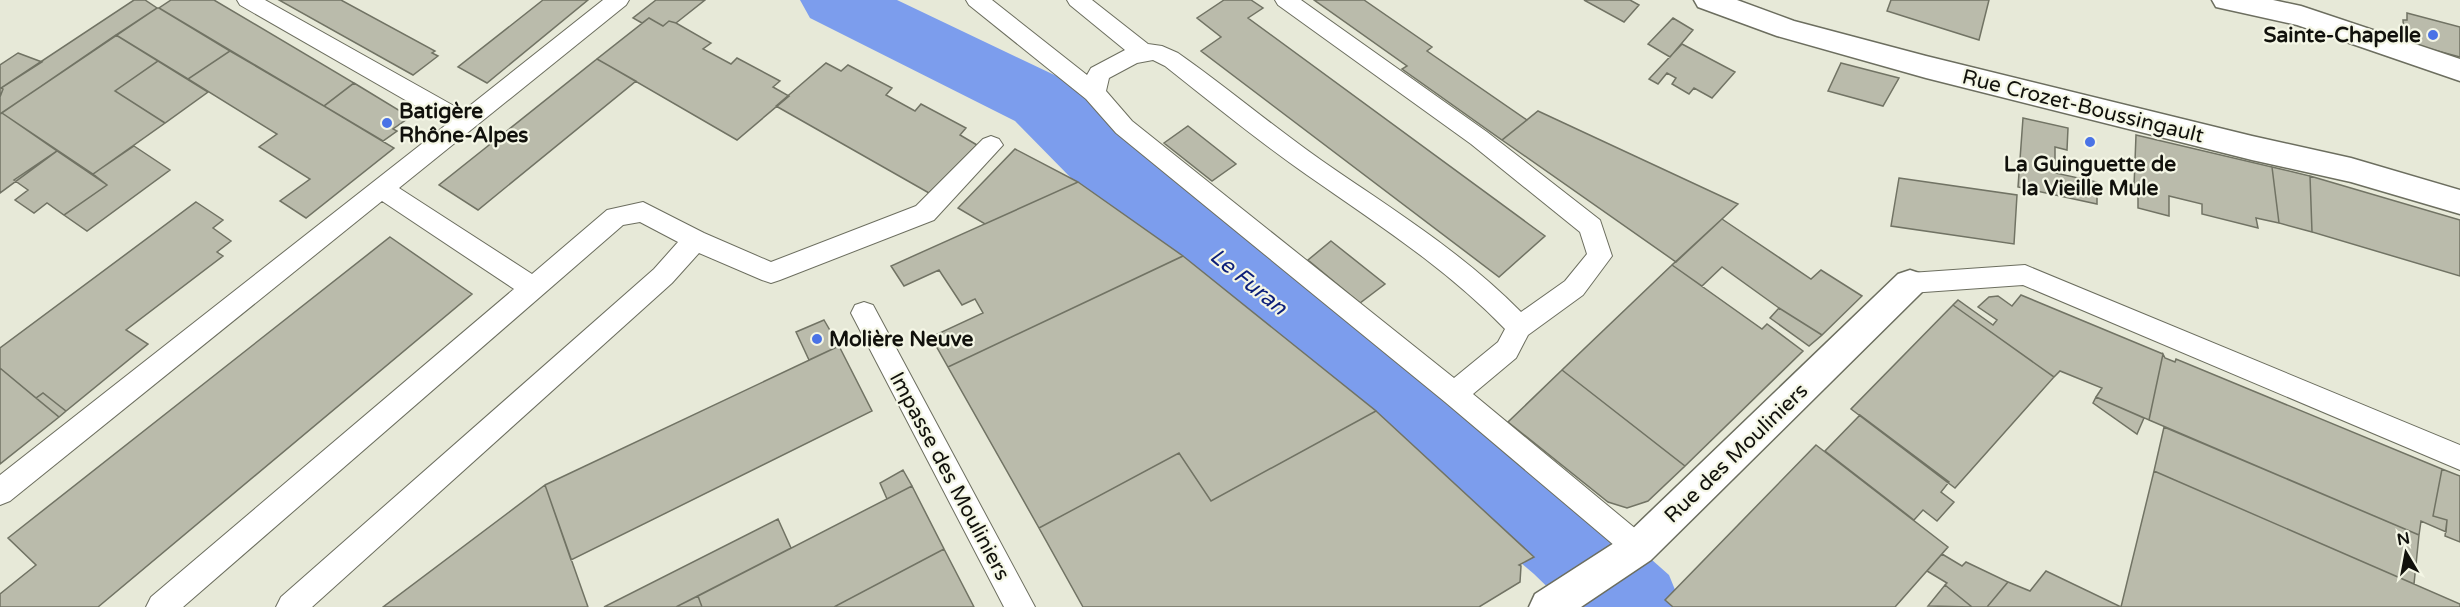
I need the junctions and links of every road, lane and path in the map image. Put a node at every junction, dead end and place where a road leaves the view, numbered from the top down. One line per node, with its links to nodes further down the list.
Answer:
1 (248, 0): 11 (lane)
2 (618, 0): 11 (lane)
3 (977, 0): 10 (lane)
4 (1078, 0): 8 (lane)
5 (1286, 0): 19 (lane)
6 (1708, 0): 14 (street, Rue Crozet-Boussingault)
7 (2226, 0): 9 (street)
8 (1144, 53): 10 (lane); 19 (lane)
9 (2460, 70)
10 (1094, 93): 20 (lane)
11 (464, 123): 13 (lane)
12 (991, 146): 15 (lane)
13 (381, 188): 17 (lane); 22 (lane)
14 (2460, 202)
15 (695, 240): 17 (lane); 26 (lane)
16 (1910, 283): 21 (lane); 23 (street, Rue des Mouliniers)
17 (533, 288): 25 (lane)
18 (864, 313): 27 (lane, Impasse des Mouliniers)
19 (1519, 327): 20 (lane)
20 (1454, 394): 23 (lane)
21 (2460, 458)
22 (0, 492)
23 (1628, 555): 24 (street, Rue des Mouliniers)
24 (1558, 601)
25 (161, 607)
26 (291, 607)
27 (1020, 607)

